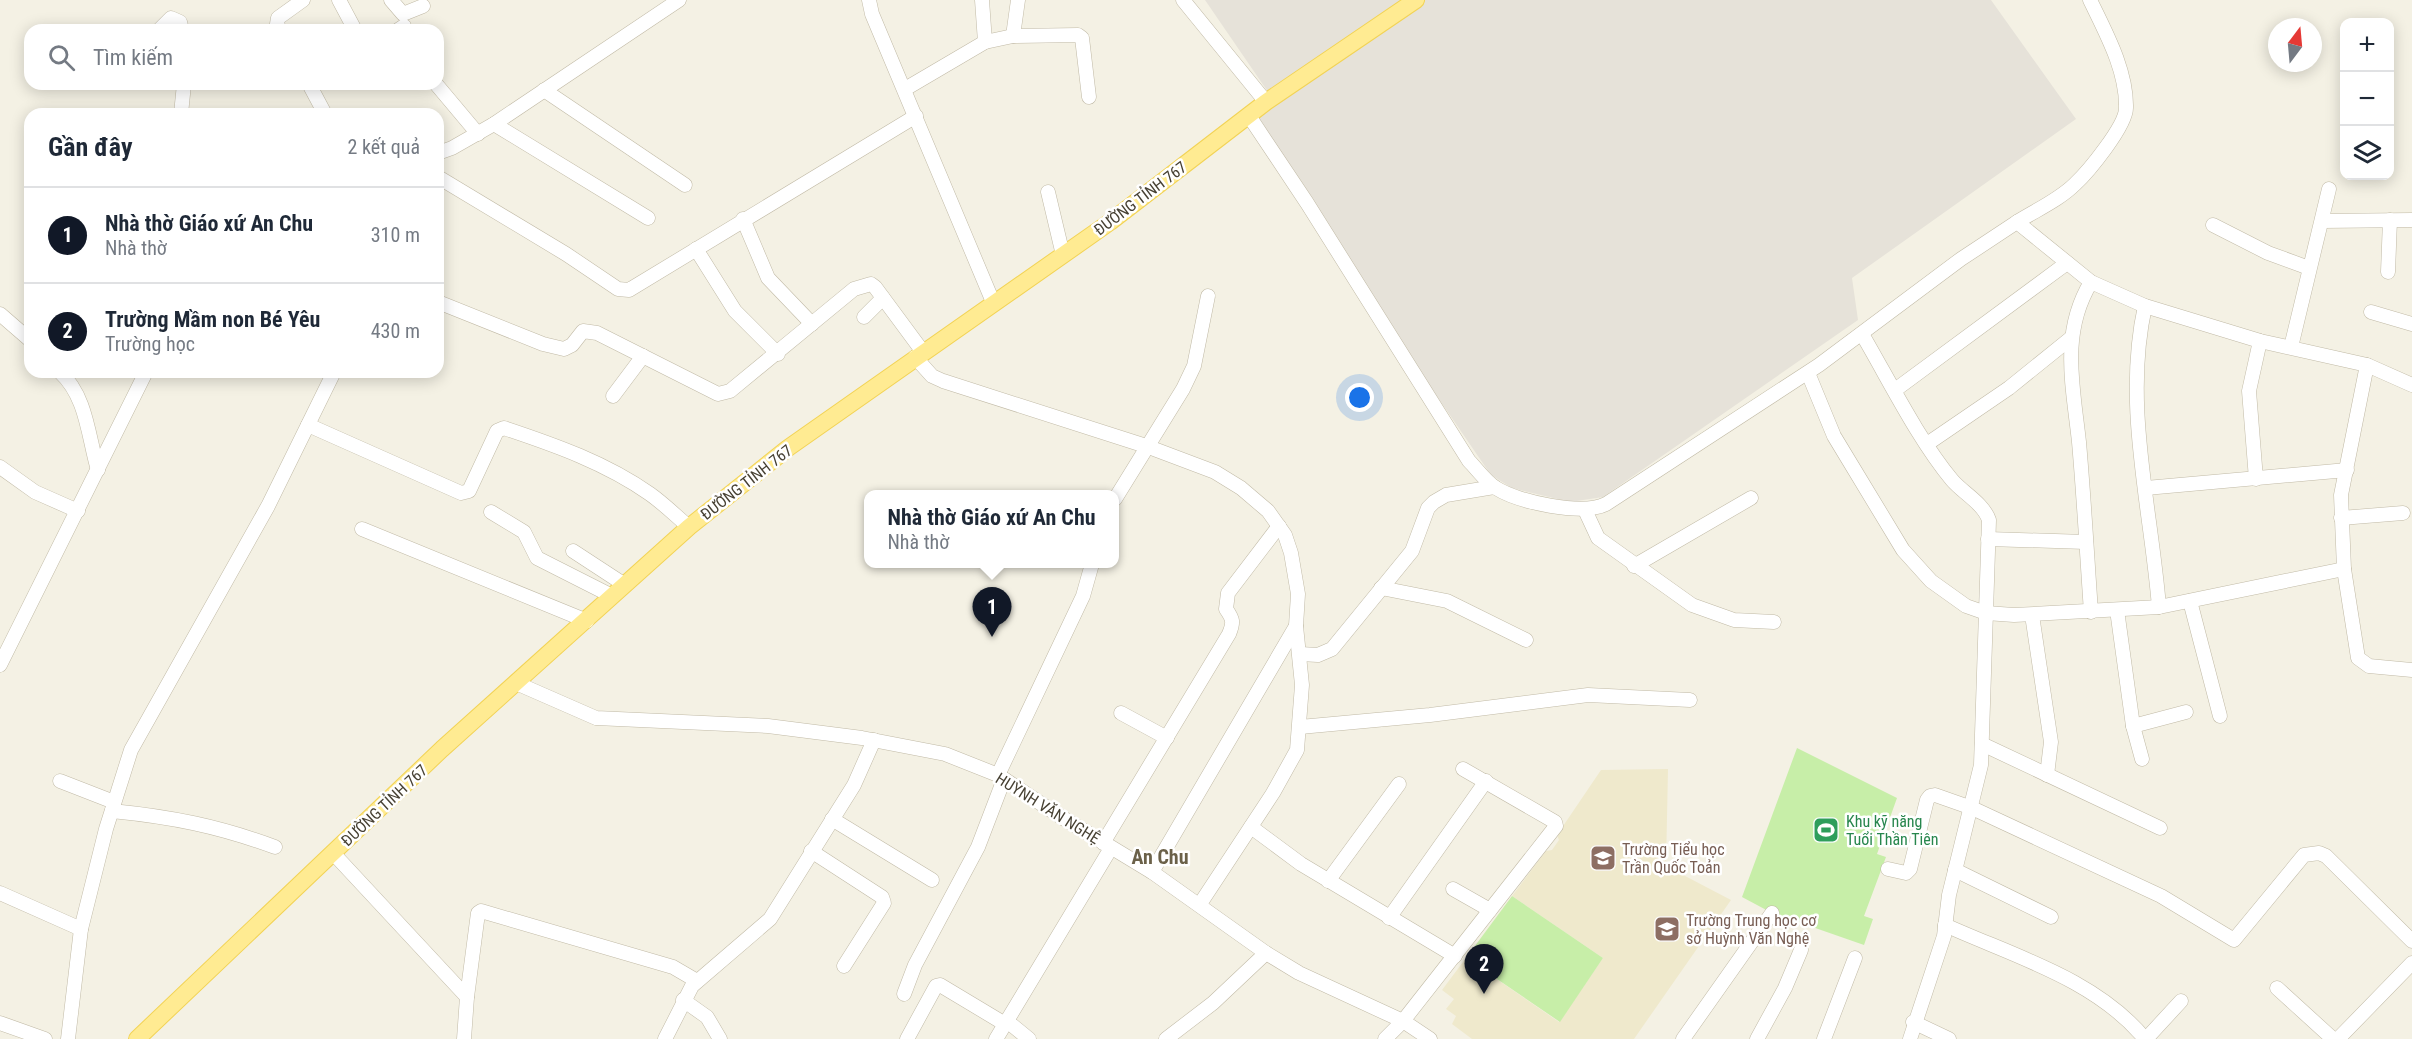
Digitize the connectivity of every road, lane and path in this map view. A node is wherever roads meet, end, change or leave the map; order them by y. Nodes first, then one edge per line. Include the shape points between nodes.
1 (303, 0) edge
2 (339, 0) edge
3 (391, 0) edge
4 (868, 0) edge
5 (982, 0) edge
6 (1018, 0) edge
7 (1183, 0) edge
8 (1416, 0) edge
9 (2090, 0) edge
10 (670, 2) edge
11 (423, 6) dead end
12 (165, 24) edge
13 (180, 24) edge
14 (277, 24) edge
15 (352, 24) edge
16 (1012, 36) junction
17 (985, 42) junction
18 (905, 89) junction
19 (183, 90) edge
20 (312, 90) edge
21 (441, 90) edge
22 (544, 90) junction
23 (1089, 97) dead end
24 (1266, 102) junction
25 (182, 108) edge
26 (322, 108) edge
27 (916, 116) junction
28 (1249, 116) junction
29 (494, 124) junction
30 (478, 134) junction
31 (444, 151) edge
32 (444, 181) edge
33 (685, 185) dead end
34 (2329, 189) dead end
35 (1048, 192) dead end
36 (648, 218) dead end
37 (743, 219) junction
38 (2390, 220) junction
39 (2412, 220) edge
40 (2322, 221) junction
41 (2017, 222) junction
42 (2213, 225) dead end
43 (696, 249) junction
44 (1063, 255) junction
45 (2067, 264) junction
46 (2309, 268) junction
47 (2388, 272) dead end
48 (2091, 282) junction
49 (1208, 296) dead end
50 (883, 298) junction
51 (993, 302) junction
52 (444, 304) edge
53 (2145, 306) junction
54 (2371, 312) dead end
55 (0, 314) edge
56 (864, 317) dead end
57 (812, 324) junction
58 (2412, 324) edge
59 (1862, 334) junction
60 (24, 335) edge
61 (2071, 338) junction
62 (2260, 341) junction
63 (2291, 347) junction
64 (778, 354) junction
65 (919, 355) junction
66 (643, 356) junction
67 (2367, 365) junction
68 (1808, 373) junction
69 (67, 378) edge
70 (143, 378) edge
71 (331, 378) edge
72 (2412, 385) edge
73 (1895, 390) junction
74 (614, 396) dead end
75 (308, 425) junction
76 (1928, 444) junction
77 (1146, 446) junction
78 (0, 467) edge
79 (98, 470) junction
80 (2347, 470) junction
81 (2256, 479) junction
82 (1494, 487) junction
83 (2146, 488) junction
84 (1119, 492) edge
85 (1751, 498) dead end
86 (1585, 510) junction
87 (78, 512) junction
88 (491, 512) dead end
89 (2403, 513) dead end
90 (2341, 518) junction
91 (1280, 526) junction
92 (688, 527) junction
93 (362, 529) dead end
94 (1988, 539) junction
95 (2086, 542) junction
96 (573, 551) dead end
97 (1634, 566) junction
98 (1091, 568) edge
99 (2344, 569) junction
100 (625, 585) junction
101 (1381, 588) junction
102 (612, 596) junction
103 (2190, 601) junction
104 (2159, 607) junction
105 (2116, 610) junction
106 (2091, 612) junction
107 (1986, 613) junction
108 (2032, 615) junction
109 (587, 621) junction
110 (1774, 622) dead end
111 (1296, 626) junction
112 (1526, 640) dead end
113 (1300, 654) junction
114 (0, 665) edge
115 (2412, 670) edge
116 (516, 683) junction
117 (1690, 700) dead end
118 (2186, 712) dead end
119 (1122, 713) dead end
120 (2220, 716) dead end
121 (2133, 726) junction
122 (1300, 727) junction
123 (1167, 738) junction
124 (874, 740) junction
125 (1982, 744) junction
126 (2142, 759) dead end
127 (1463, 769) dead end
128 (2047, 774) junction
129 (1001, 777) junction
130 (60, 781) dead end
131 (1486, 781) junction
132 (1399, 784) dead end
133 (113, 806) junction
134 (1972, 808) junction
135 (832, 819) junction
136 (1251, 827) junction
137 (2160, 828) dead end
138 (1107, 845) junction
139 (275, 847) dead end
140 (812, 851) junction
141 (333, 853) junction
142 (1888, 869) dead end
143 (1955, 870) junction
144 (1152, 872) junction
145 (932, 880) dead end
146 (1328, 881) junction
147 (1453, 889) dead end
148 (0, 893) edge
149 (1200, 904) junction
150 (1490, 910) junction
151 (1772, 913) dead end
152 (2051, 917) dead end
153 (1389, 918) junction
154 (1945, 925) junction
155 (81, 929) junction
156 (2412, 940) edge
157 (1802, 950) dead end
158 (1266, 954) junction
159 (1455, 956) junction
160 (1855, 958) dead end
161 (2412, 963) edge
162 (844, 966) dead end
163 (697, 981) junction
164 (2277, 988) dead end
165 (904, 994) dead end
166 (467, 997) junction
167 (683, 999) junction
168 (2181, 1001) dead end
169 (1403, 1021) junction
170 (1006, 1022) junction
171 (1913, 1022) junction
172 (0, 1023) edge
173 (45, 1039) edge
174 (68, 1039) edge
175 (137, 1039) edge
176 (464, 1039) edge
177 (665, 1039) edge
178 (720, 1039) edge
179 (907, 1039) edge
180 (996, 1039) edge
181 (1029, 1039) edge
182 (1166, 1039) edge
183 (1385, 1039) edge
184 (1430, 1039) edge
185 (1683, 1039) edge
186 (1757, 1039) edge
187 (1824, 1039) edge
188 (1910, 1039) edge
189 (1948, 1039) edge
190 (2146, 1039) edge
191 (2333, 1039) edge
192 (2338, 1039) edge

1 - 14 street via 278,18
2 - 15 street
3 - 11 street via 403,14
4 - 18 street
5 - 17 street
6 - 16 street
7 - 24 street
8 - 24 main road, ĐƯỜNG TỈNH 767
9 - 41 street via 2124,84 2125,113 2114,136 2076,184
10 - 22 street
12 - 13 street via 171,18
16 - 17 street
16 - 23 street via 1081,36
17 - 18 street
18 - 27 street
19 - 25 street
20 - 26 street
21 - 30 street
22 - 29 street
22 - 33 street
24 - 28 main road, ĐƯỜNG TỈNH 767
27 - 37 street
27 - 51 street
28 - 44 main road, ĐƯỜNG TỈNH 767
28 - 82 street via 1456,441
29 - 30 street
29 - 36 street
30 - 31 street
32 - 43 street via 618,289 640,285
34 - 40 street
35 - 44 street
37 - 43 street
37 - 57 street via 768,278
38 - 39 street
38 - 40 street
38 - 47 street
40 - 46 street
41 - 45 street
41 - 59 street
42 - 46 street via 2268,253
43 - 64 street via 735,311
44 - 51 main road, ĐƯỜNG TỈNH 767
45 - 48 street
45 - 73 street
46 - 63 street
48 - 53 street
48 - 61 street via 2080,301
49 - 77 street via 1194,366 1184,389
50 - 56 street
50 - 57 street via 871,284 864,285
50 - 65 street
51 - 65 main road, ĐƯỜNG TỈNH 767
52 - 66 street via 553,347 568,348 583,331 590,331
53 - 62 street
53 - 83 street via 2137,350 2136,386
54 - 58 street
55 - 60 street
57 - 64 street
59 - 68 street
59 - 73 street
61 - 76 street via 2009,388
61 - 95 street
62 - 63 street
62 - 81 street via 2249,391
63 - 67 street
64 - 66 street via 723,394
65 - 77 street via 932,376 943,381
65 - 92 main road, ĐƯỜNG TỈNH 767 via 788,448
66 - 74 street
67 - 72 street
67 - 80 street
68 - 86 street via 1605,504
68 - 107 street via 1834,436 1903,550 1946,594
69 - 79 street via 85,415
70 - 79 street
71 - 75 street
73 - 76 street
75 - 92 street via 461,493 469,491 497,431 504,428 584,456 617,473 651,495
75 - 133 street via 268,506 131,750
76 - 94 street via 1962,492 1987,513
77 - 84 street
77 - 91 street via 1215,472 1241,488
78 - 87 street via 35,492
79 - 87 street
80 - 81 street
80 - 90 street
81 - 83 street
82 - 86 street via 1518,498
82 - 101 street via 1446,495 1434,502 1428,508 1412,551
83 - 104 street
85 - 97 street
86 - 97 street via 1598,538
87 - 114 street
88 - 102 street via 524,532 537,558
89 - 90 street
90 - 99 street
91 - 111 street via 1296,578
91 - 123 street via 1228,593 1226,609 1233,624
92 - 100 main road, ĐƯỜNG TỈNH 767
93 - 109 street
94 - 95 street
94 - 107 street
95 - 106 street
96 - 100 street
97 - 110 street via 1696,607 1734,620
98 - 129 street via 1083,596
99 - 103 street
99 - 115 street via 2358,658 2369,666
100 - 102 main road, ĐƯỜNG TỈNH 767
101 - 112 street via 1447,601
101 - 113 street via 1332,649 1318,655
102 - 109 main road, ĐƯỜNG TỈNH 767
103 - 104 street
103 - 120 street
104 - 105 street
105 - 106 street
105 - 121 street
106 - 108 street
107 - 108 street
107 - 125 street
108 - 128 street via 2051,742
109 - 116 main road, ĐƯỜNG TỈNH 767
111 - 113 street
111 - 144 street
113 - 122 street
116 - 124 street, HUỲNH VĂN NGHỆ via 596,718 768,726
116 - 141 main road, ĐƯỜNG TỈNH 767
117 - 122 street via 1588,695
118 - 121 street
119 - 123 street
121 - 126 street
122 - 136 street via 1295,757
123 - 138 street
124 - 129 street, HUỲNH VĂN NGHỆ via 945,754
124 - 135 street via 854,785
125 - 128 street
125 - 134 street
127 - 131 street
128 - 137 street
129 - 138 street, HUỲNH VĂN NGHỆ
129 - 165 street via 978,847 915,965
130 - 133 street
131 - 150 street via 1556,826
131 - 153 street
132 - 146 street
133 - 139 street via 224,828
133 - 155 street
134 - 142 street via 1930,796 1910,869 1906,873
134 - 143 street
134 - 156 street via 2161,896 2234,940 2304,855 2319,853
135 - 140 street
135 - 145 street
136 - 146 street
136 - 149 street
138 - 144 street, HUỲNH VĂN NGHỆ
138 - 170 street
140 - 162 street via 882,897 884,903
140 - 163 street via 770,919
141 - 166 street
141 - 175 main road, ĐƯỜNG TỈNH 767
143 - 152 street
143 - 154 street
144 - 149 street, HUỲNH VĂN NGHỆ
146 - 153 street
147 - 150 street
148 - 155 street
149 - 158 street, HUỲNH VĂN NGHỆ
150 - 159 street
151 - 185 street
153 - 159 street
154 - 171 street
154 - 190 street via 2085,989 2124,1016
155 - 174 street
157 - 186 street
158 - 169 street, HUỲNH VĂN NGHỆ
158 - 182 street via 1213,1003
159 - 169 street
160 - 187 street
161 - 192 street
163 - 166 street via 673,967 483,911 478,913
163 - 167 street
164 - 191 street
166 - 176 street
167 - 177 street
167 - 178 street via 707,1017
168 - 190 street
169 - 183 street
169 - 184 street, HUỲNH VĂN NGHỆ
170 - 179 street via 940,985
170 - 180 street
170 - 181 street
171 - 188 street
171 - 189 street
172 - 173 street

